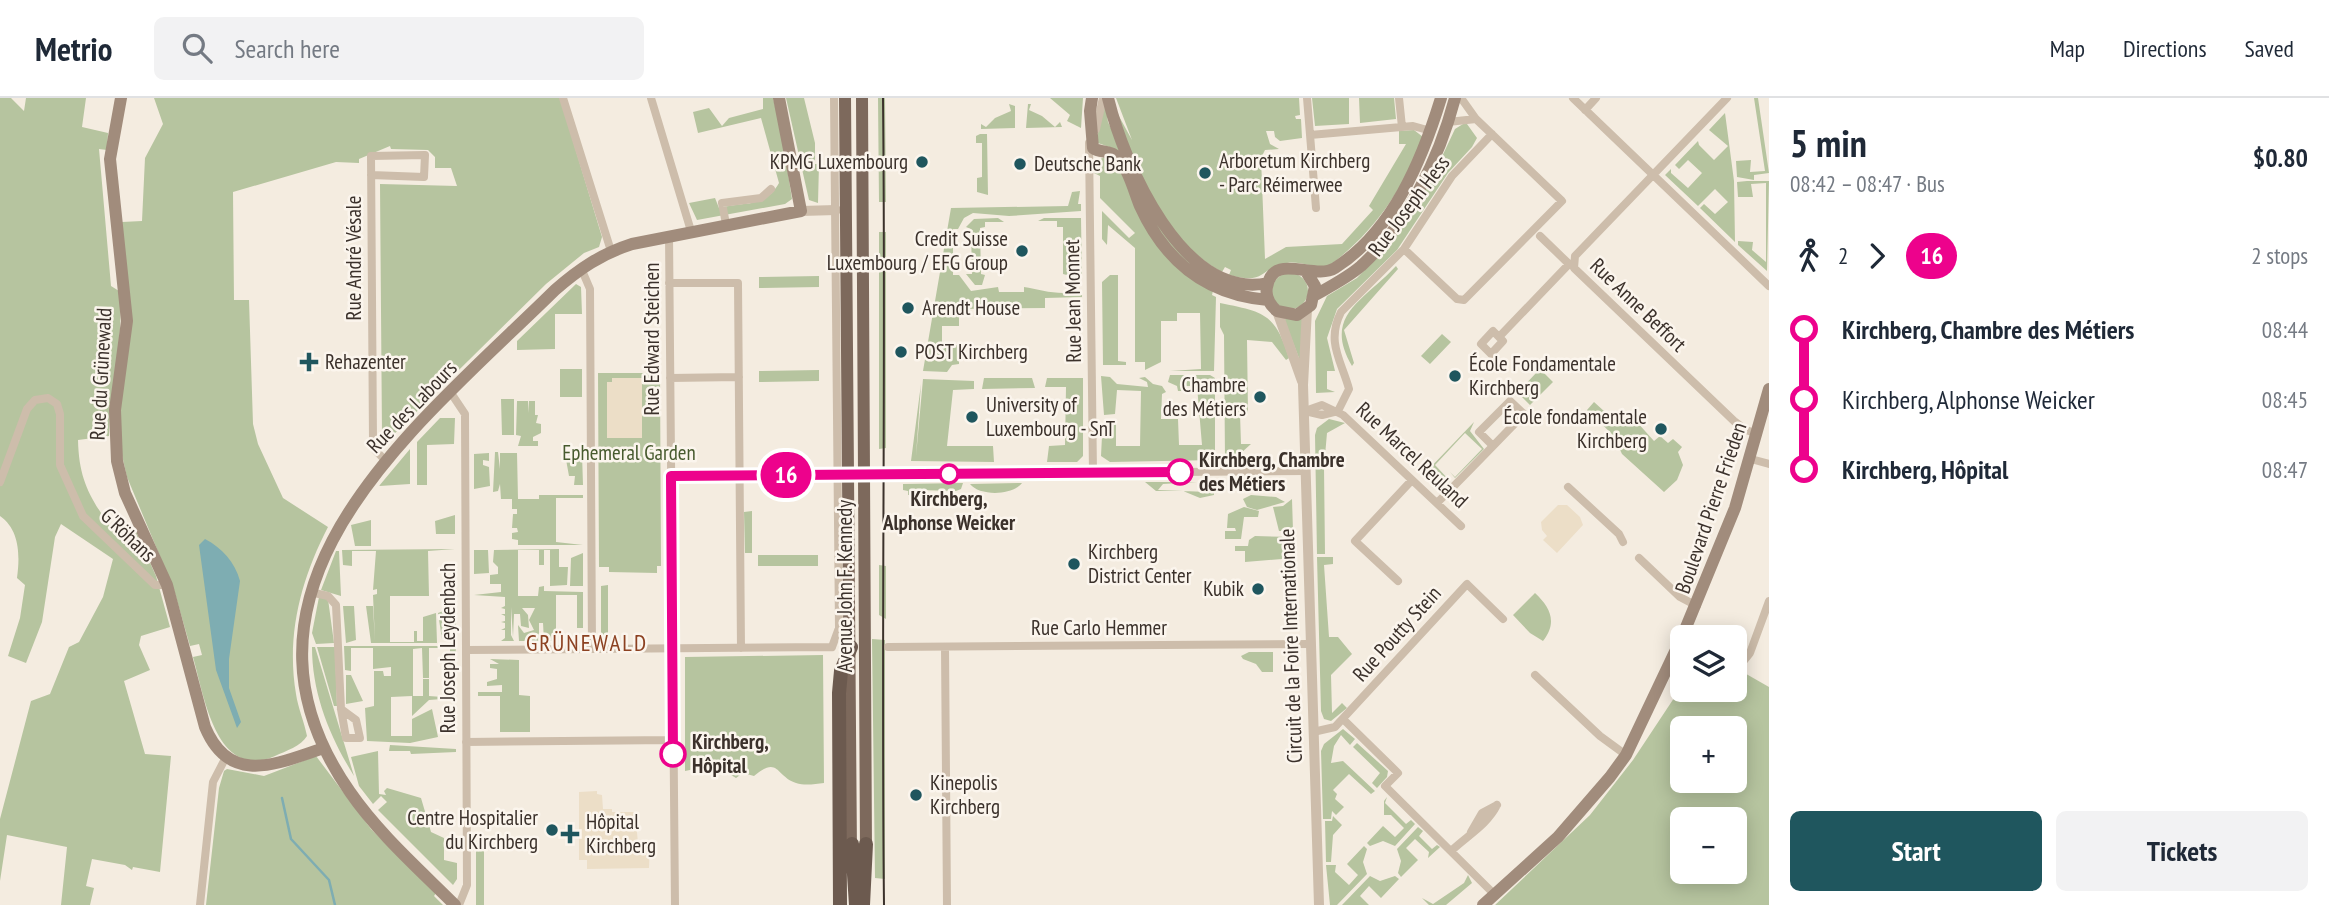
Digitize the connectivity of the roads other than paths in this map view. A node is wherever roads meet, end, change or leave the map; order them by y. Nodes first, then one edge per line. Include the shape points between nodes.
1 (121, 98) edge
2 (563, 98) edge
3 (651, 98) edge
4 (779, 98) edge
5 (835, 98) edge
6 (845, 98) edge
7 (862, 98) edge
8 (1105, 98) edge
9 (1307, 98) edge
10 (1399, 98) edge
11 (1441, 98) edge
12 (1455, 98) edge
13 (1461, 98) edge
14 (1573, 98) edge
15 (1596, 98) edge
16 (1727, 98) edge
17 (1091, 105) edge
18 (1585, 110) junction
19 (1476, 120) junction
20 (1448, 122) junction
21 (1402, 127) junction
22 (1431, 131) junction
23 (1492, 134) junction
24 (1310, 135) junction
25 (1095, 151) junction
26 (1091, 172) junction
27 (371, 175) junction
28 (1653, 176) junction
29 (771, 189) dead end
30 (1316, 208) dead end
31 (836, 210) junction
32 (801, 211) junction
33 (726, 224) junction
34 (691, 231) junction
35 (669, 235) junction
36 (1540, 236) dead end
37 (1404, 248) junction
38 (611, 251) junction
39 (1571, 264) junction
40 (581, 268) junction
41 (1307, 273) junction
42 (669, 283) junction
43 (1268, 283) junction
44 (1769, 286) edge
45 (1315, 295) junction
46 (1268, 300) junction
47 (1307, 309) junction
48 (1276, 311) junction
49 (1499, 337) dead end
50 (739, 377) junction
51 (670, 378) junction
52 (1303, 385) junction
53 (1769, 389) edge
54 (451, 393) junction
55 (1304, 411) junction
56 (1338, 411) junction
57 (843, 416) junction
58 (1758, 434) junction
59 (1493, 446) junction
60 (1751, 459) junction
61 (386, 461) junction
62 (1769, 464) edge
63 (1306, 471) junction
64 (1093, 473) junction
65 (869, 474) junction
66 (740, 475) junction
67 (844, 475) junction
68 (671, 476) junction
69 (1412, 480) junction
70 (0, 482) edge
71 (1568, 487) dead end
72 (1437, 503) junction
73 (1461, 526) dead end
74 (1623, 542) dead end
75 (1639, 558) dead end
76 (1398, 581) dead end
77 (167, 585) junction
78 (310, 592) junction
79 (1769, 601) edge
80 (1697, 606) junction
81 (1503, 619) dead end
82 (1688, 625) edge
83 (1310, 644) junction
84 (945, 646) junction
85 (832, 647) junction
86 (851, 647) junction
87 (888, 647) dead end
88 (672, 648) junction
89 (741, 648) junction
90 (592, 649) junction
91 (466, 650) junction
92 (1747, 657) edge
93 (1670, 664) edge
94 (841, 671) junction
95 (1535, 675) dead end
96 (341, 709) dead end
97 (1343, 719) junction
98 (1312, 732) junction
99 (673, 740) junction
100 (322, 742) junction
101 (466, 742) junction
102 (1626, 755) junction
103 (226, 757) junction
104 (1471, 832) dead end
105 (859, 844) junction
106 (1451, 851) junction
107 (1491, 890) junction
108 (200, 905) edge
109 (457, 905) edge
110 (675, 905) edge
111 (840, 905) edge
112 (849, 905) edge
113 (856, 905) edge
114 (863, 905) edge
115 (870, 905) edge
116 (947, 905) edge
117 (1319, 905) edge
118 (1483, 905) edge

1 - 77 main road, Rue du Grünewald via 110,173 127,321 114,437 125,493
2 - 38 street
3 - 34 street
4 - 32 main road
5 - 31 street, Avenue John F. Kennedy
6 - 57 main road, Avenue John F. Kennedy
7 - 65 main road, Avenue John F. Kennedy
8 - 25 street, Rue Jean Monnet via 1096,120
8 - 43 main road via 1151,203 1176,241 1224,280 1247,286
9 - 24 street
10 - 21 street
11 - 22 main road
12 - 20 main road
13 - 19 street
14 - 18 street
15 - 18 street
16 - 28 street, Rue Anne Beffort
17 - 25 main road, Rue Jean Monnet
17 - 26 street, Rue Jean Monnet
18 - 28 street
19 - 20 street
19 - 23 street
20 - 45 main road via 1426,176 1393,229 1360,267
21 - 22 street
21 - 24 street
22 - 41 main road via 1405,187 1368,240 1333,270
23 - 37 street, Rue Joseph Hess via 1452,176
23 - 37 street via 1562,201 1464,300 1457,299
24 - 30 street
25 - 26 street, Rue Jean Monnet
25 - 46 main road via 1112,153 1120,160 1142,210 1176,260 1220,291
26 - 64 street, Rue Jean Monnet
27 - 27 street, Rue André Vésale via 371,156 425,155 424,177
27 - 61 street, Rue André Vésale via 373,441
28 - 39 street, Rue Anne Beffort
28 - 44 street
29 - 33 street via 761,198 722,203
31 - 32 street, Rue des Labours
31 - 57 street, Avenue John F. Kennedy
32 - 33 main road, Rue des Labours
33 - 34 main road, Rue des Labours
34 - 35 main road, Rue des Labours
35 - 38 main road, Rue des Labours
35 - 42 street, Rue Edward Steichen
36 - 39 street, Rue Anne Beffort
37 - 56 street, Rue Joseph Hess via 1349,302 1336,322 1333,348 1349,389
38 - 40 main road, Rue des Labours
39 - 49 street
39 - 58 street, Rue Anne Beffort via 1734,421
40 - 54 main road, Rue des Labours
40 - 90 street via 590,289
41 - 43 main road via 1285,268
41 - 45 main road
42 - 50 street via 738,283
42 - 51 street, Rue Edward Steichen
43 - 46 main road
45 - 47 main road
46 - 48 main road
47 - 48 main road via 1290,316
47 - 52 street, Circuit de la Foire Internationale
48 - 52 street, Circuit de la Foire Internationale
50 - 51 street
50 - 66 street
51 - 68 street, Rue Edward Steichen
52 - 55 street, Circuit de la Foire Internationale
53 - 58 main road, Boulevard Pierre Frieden
54 - 61 main road, Rue des Labours
54 - 91 street, Rue Joseph Leydenbach via 465,414
55 - 56 street via 1322,405
55 - 63 street, Circuit de la Foire Internationale
56 - 69 street, Rue Marcel Reuland
57 - 67 main road, Avenue John F. Kennedy
58 - 60 main road, Boulevard Pierre Frieden
59 - 59 street via 1524,414 1510,401 1479,432
59 - 72 street
60 - 62 street
60 - 80 main road, Boulevard Pierre Frieden
61 - 78 main road, Rue des Labours via 336,531
63 - 64 street
63 - 83 street, Circuit de la Foire Internationale
64 - 65 street
65 - 67 street
65 - 105 main road, Avenue John F. Kennedy
66 - 67 street
66 - 68 street
66 - 89 street
67 - 85 street, Avenue John F. Kennedy via 839,628
67 - 86 main road, Avenue John F. Kennedy
68 - 88 street, Rue Edward Steichen
69 - 72 street, Rue Marcel Reuland
69 - 76 street via 1355,541
70 - 77 street, G'Röhans via 27,409 35,400 48,398 57,404 60,414 60,465 83,516 155,586
71 - 74 street
72 - 73 street, Rue Marcel Reuland
75 - 80 street via 1680,597
77 - 103 main road, Rue du Grünewald via 205,727
78 - 96 street via 328,596 336,605
78 - 100 main road, Rue des Labours via 303,624 302,672 306,701
79 - 92 street
80 - 82 main road, Boulevard Pierre Frieden
81 - 97 street, Rue Poutty Stein via 1467,584
83 - 84 street, Rue Carlo Hemmer
83 - 98 street, Circuit de la Foire Internationale
84 - 87 street, Rue Carlo Hemmer
84 - 116 street
85 - 89 street
85 - 94 street, Avenue John F. Kennedy
86 - 94 highway
86 - 105 main road, Avenue John F. Kennedy
88 - 89 street
88 - 90 street
88 - 99 street, Rue Edward Steichen
90 - 91 street
91 - 101 street, Rue Joseph Leydenbach
93 - 102 main road, Boulevard Pierre Frieden
94 - 111 highway
95 - 102 street
97 - 98 street, Rue Poutty Stein via 1329,730
97 - 106 street via 1398,773 1385,786
98 - 117 street, Circuit de la Foire Internationale
99 - 101 street
99 - 110 street, Rue Edward Steichen
100 - 103 main road via 274,764 254,767
100 - 109 main road, Rue des Labours via 367,815
101 - 109 street, Rue Joseph Leydenbach via 467,885
102 - 107 main road, Boulevard Pierre Frieden via 1572,822
103 - 108 street via 213,782
104 - 106 street
105 - 112 main road, Avenue John F. Kennedy
105 - 113 highway
105 - 114 highway
105 - 115 main road, Avenue John F. Kennedy
106 - 107 street
107 - 118 main road, Boulevard Pierre Frieden

